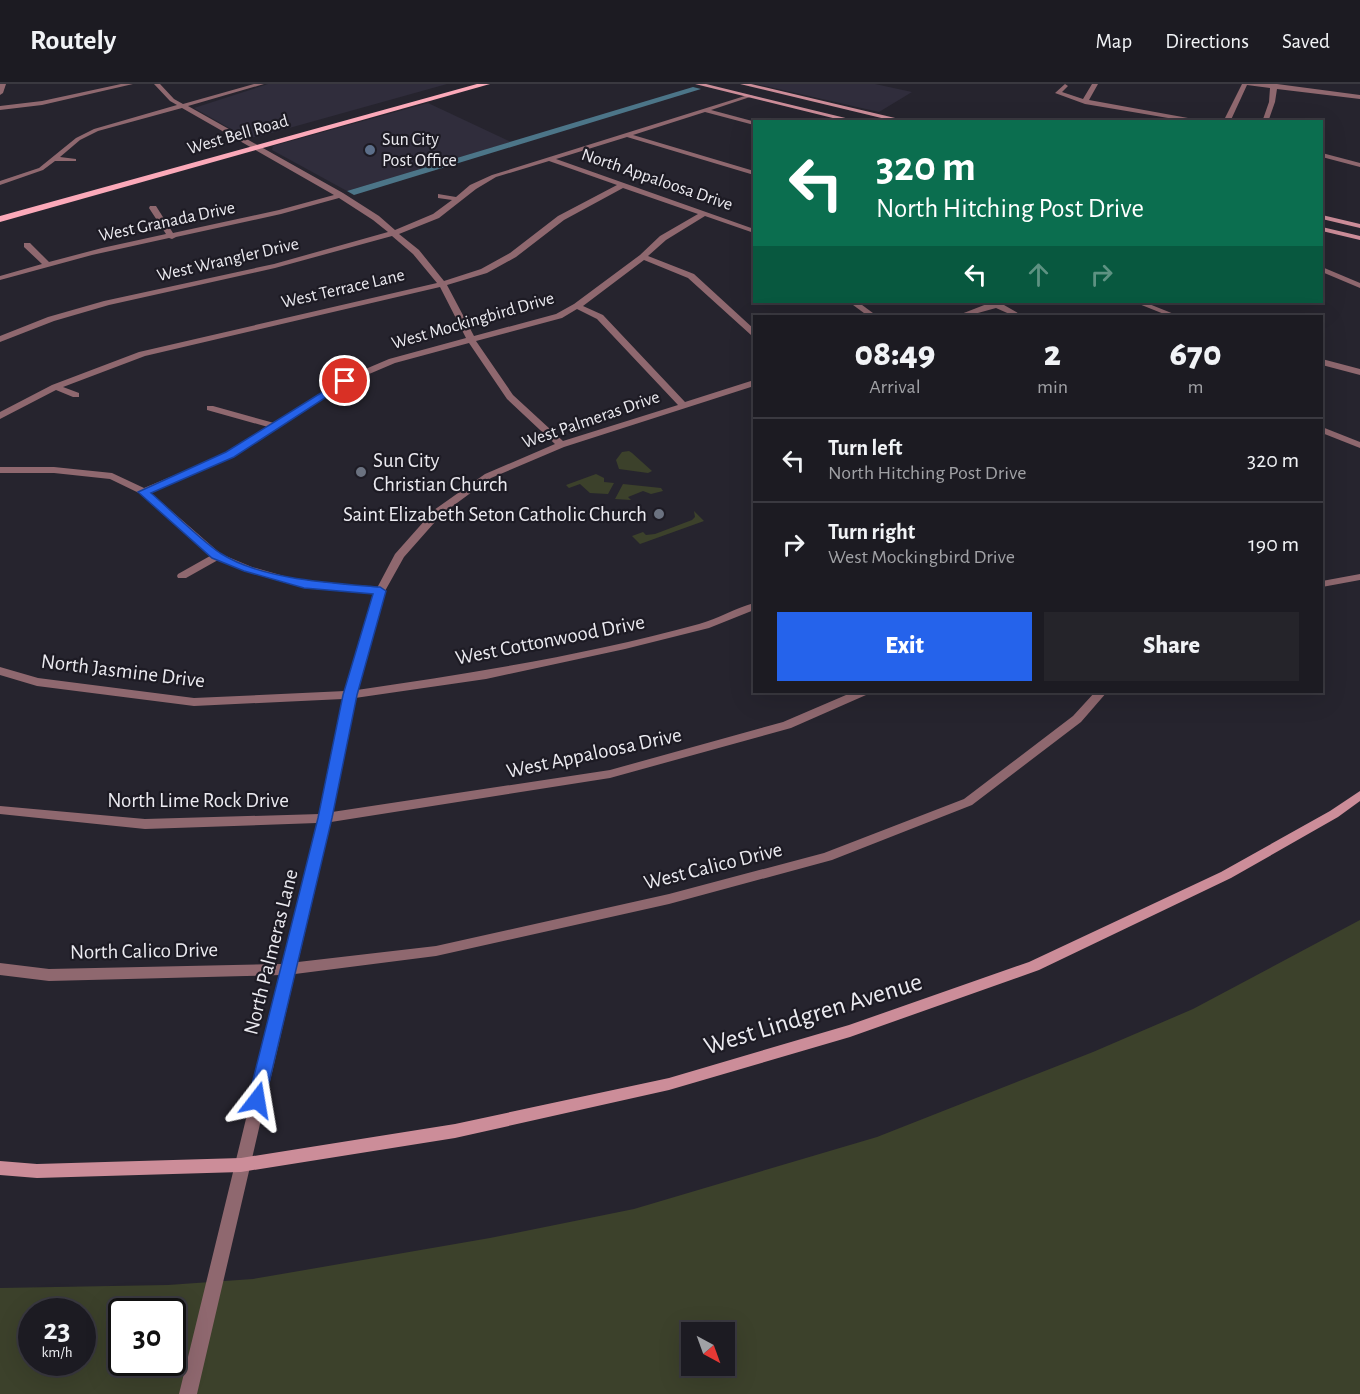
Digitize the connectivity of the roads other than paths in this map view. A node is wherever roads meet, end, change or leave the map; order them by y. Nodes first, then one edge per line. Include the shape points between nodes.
1 (3, 84) edge
2 (129, 84) edge
3 (157, 84) edge
4 (261, 84) edge
5 (457, 84) edge
6 (486, 84) edge
7 (698, 84) edge
8 (743, 84) edge
9 (1095, 84) edge
10 (1063, 85) edge
11 (1245, 86) edge
12 (1274, 88) edge
13 (0, 93) edge
14 (750, 96) junction
15 (1360, 97) edge
16 (1086, 102) junction
17 (183, 107) junction
18 (0, 108) edge
19 (707, 111) junction
20 (851, 120) edge
21 (900, 120) edge
22 (1195, 120) edge
23 (1227, 120) edge
24 (1266, 120) edge
25 (753, 123) edge
26 (628, 135) junction
27 (247, 142) junction
28 (256, 147) junction
29 (1323, 155) edge
30 (53, 159) junction
31 (549, 159) junction
32 (74, 160) dead end
33 (1360, 165) edge
34 (753, 173) edge
35 (0, 183) edge
36 (621, 186) junction
37 (340, 195) junction
38 (441, 196) dead end
39 (458, 199) junction
40 (153, 208) dead end
41 (0, 210) edge
42 (705, 213) junction
43 (1323, 218) edge
44 (0, 219) edge
45 (1360, 226) edge
46 (1323, 229) edge
47 (753, 231) edge
48 (394, 233) junction
49 (172, 237) junction
50 (1360, 238) edge
51 (27, 245) dead end
52 (643, 257) junction
53 (48, 265) junction
54 (1323, 269) edge
55 (0, 278) edge
56 (442, 284) junction
57 (1360, 286) edge
58 (854, 303) edge
59 (994, 303) edge
60 (1141, 303) edge
61 (578, 306) junction
62 (872, 315) edge
63 (963, 315) edge
64 (1017, 315) edge
65 (1172, 315) edge
66 (753, 332) edge
67 (0, 339) edge
68 (471, 339) junction
69 (1323, 362) edge
70 (1360, 372) edge
71 (753, 383) edge
72 (55, 387) junction
73 (76, 396) dead end
74 (684, 406) junction
75 (210, 408) dead end
76 (0, 416) edge
77 (275, 426) junction
78 (1323, 430) edge
79 (561, 445) junction
80 (1360, 445) edge
81 (0, 470) edge
82 (144, 492) junction
83 (217, 556) junction
84 (182, 576) dead end
85 (1360, 578) edge
86 (1323, 584) edge
87 (380, 591) junction
88 (753, 606) edge
89 (0, 671) edge
90 (860, 693) edge
91 (1100, 693) edge
92 (350, 695) junction
93 (1360, 795) edge
94 (0, 810) edge
95 (325, 818) junction
96 (0, 969) edge
97 (289, 969) junction
98 (241, 1165) junction
99 (0, 1168) edge
100 (188, 1394) edge

1 - 13 street
2 - 18 street
3 - 17 street
4 - 17 street
5 - 27 main road, West Bell Road
6 - 28 main road, West Bell Road
7 - 14 street
8 - 21 street
9 - 16 street
10 - 16 street via 1058,93
11 - 12 street
11 - 23 street
12 - 15 street
12 - 24 street
14 - 19 street, West Wrangler Drive
14 - 20 street
16 - 22 street
17 - 27 street
17 - 30 street via 89,133
19 - 25 street
19 - 26 street, West Wrangler Drive
26 - 31 street, West Wrangler Drive
26 - 34 street
27 - 28 street
27 - 41 main road, West Bell Road
28 - 37 street
28 - 44 main road, West Bell Road
29 - 33 street
30 - 32 street
30 - 35 street via 34,172
31 - 36 street, North Appaloosa Drive
31 - 39 street, West Wrangler Drive via 494,177
36 - 42 street, North Appaloosa Drive
36 - 56 street, West Terrace Lane via 561,218 513,255 484,271
37 - 48 street
37 - 49 street, West Granada Drive via 294,210
38 - 39 street
39 - 48 street, West Wrangler Drive via 436,216
40 - 49 street
42 - 47 street, North Appaloosa Drive
42 - 52 street, West Mockingbird Drive via 663,238
43 - 45 street
46 - 50 street
48 - 56 street
48 - 67 street, West Wrangler Drive via 275,266 107,303
49 - 53 street, West Granada Drive
51 - 53 street
52 - 61 street, West Mockingbird Drive
52 - 66 street via 691,276
53 - 55 street, West Granada Drive
54 - 57 street
56 - 68 street
56 - 72 street, West Terrace Lane via 142,354
58 - 62 street
59 - 63 street
59 - 64 street
60 - 65 street
61 - 68 street, West Mockingbird Drive via 559,316
61 - 74 street via 600,316
68 - 77 street, West Mockingbird Drive via 392,361 345,381
68 - 79 street via 510,397
69 - 70 street
71 - 74 street, West Palmeras Drive
72 - 73 street
72 - 76 street, West Terrace Lane
74 - 79 street, West Palmeras Drive
75 - 77 street
77 - 82 street, West Mockingbird Drive via 230,455
78 - 80 street
79 - 87 street, West Palmeras Drive via 488,476 443,508 399,556
81 - 82 street via 112,476
82 - 83 street
83 - 84 street
83 - 87 street via 304,585
85 - 86 street
87 - 92 street, North Palmeras Lane
88 - 92 street, West Cottonwood Drive via 705,626 625,646 486,675
89 - 92 street, North Jasmine Drive via 37,682 194,702
90 - 95 street, West Appaloosa Drive via 788,725 610,774
91 - 97 street, West Calico Drive via 1077,719 968,802 827,857 669,899 436,951
92 - 95 street, North Palmeras Lane
93 - 98 street, West Lindgren Avenue via 1226,875 1045,961 850,1031 669,1084 455,1131
94 - 95 street, North Lime Rock Drive via 145,824
95 - 97 street, North Palmeras Lane
96 - 97 street, North Calico Drive via 49,975
97 - 98 street, North Palmeras Lane
98 - 99 street, West Lindgren Avenue via 37,1171
98 - 100 street, North Palmeras Lane

